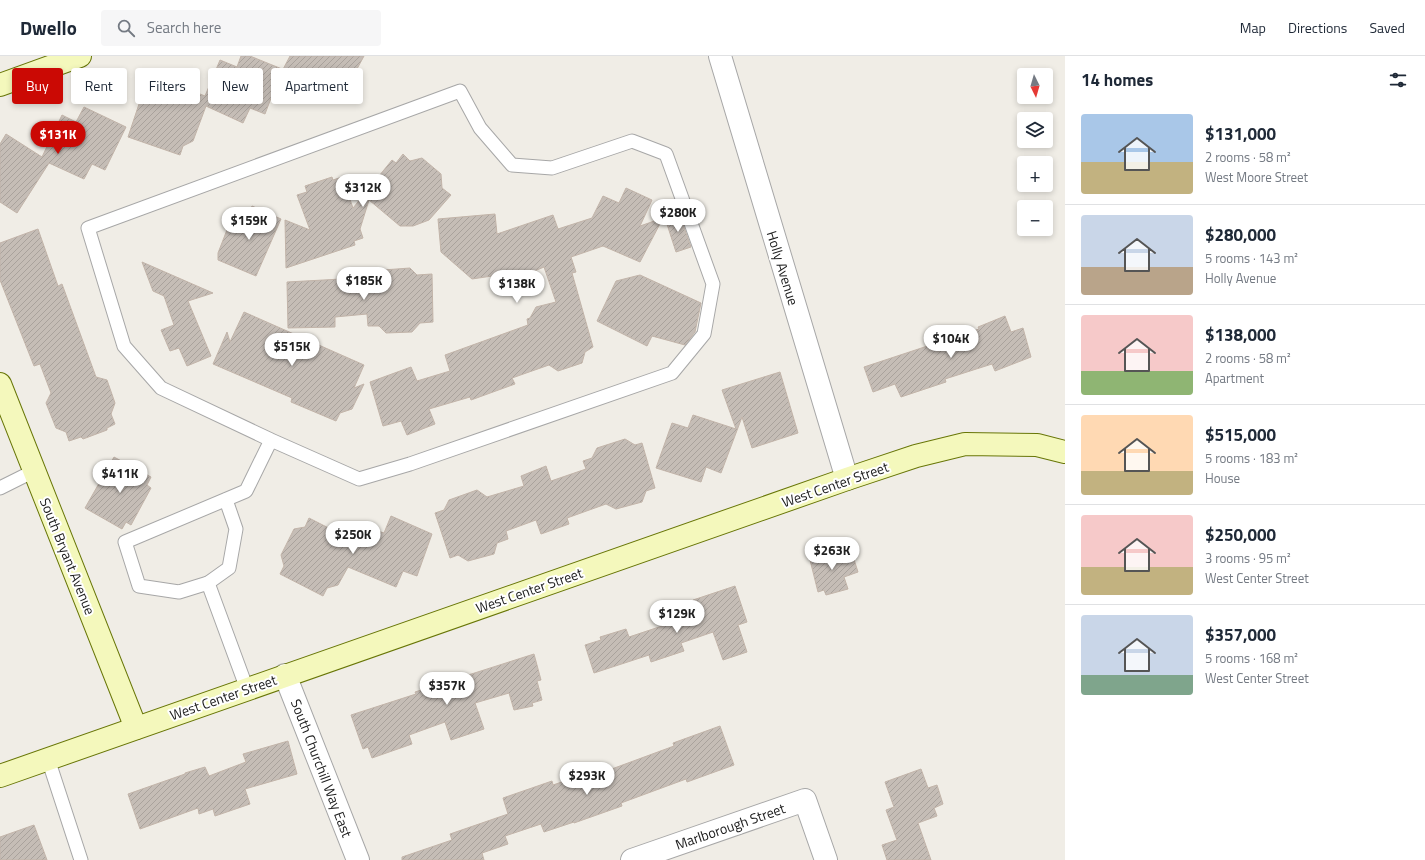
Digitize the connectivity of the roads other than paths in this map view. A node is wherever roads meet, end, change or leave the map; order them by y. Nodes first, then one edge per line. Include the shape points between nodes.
1 (80, 56) edge
2 (720, 56) edge
3 (0, 85) edge
4 (1, 389) edge
5 (271, 440) junction
6 (1065, 452) edge
7 (34, 471) junction
8 (846, 479) junction
9 (0, 488) edge
10 (226, 500) junction
11 (208, 583) junction
12 (286, 675) junction
13 (247, 689) junction
14 (136, 728) junction
15 (48, 758) junction
16 (0, 776) edge
17 (81, 860) edge
18 (358, 860) edge
19 (632, 860) edge
20 (826, 860) edge

1 - 3 street
2 - 8 street, Holly Avenue
4 - 7 street, South Bryant Avenue
5 - 5 lane via 161,388 124,346 88,228 460,91 480,128 512,165 552,168 632,141 666,154 713,284 704,334 672,373 410,464 359,479
5 - 10 lane via 246,492
6 - 8 street, West Center Street via 1037,445 965,444 916,456
7 - 9 lane
7 - 14 street, South Bryant Avenue
8 - 12 street, West Center Street
10 - 11 lane via 236,529 229,568
10 - 11 lane via 125,542 139,586 179,592
11 - 13 lane
12 - 13 street, West Center Street
12 - 18 street, South Churchill Way East
13 - 14 street, West Center Street
14 - 15 street, West Center Street
15 - 16 street, West Center Street
15 - 17 lane
19 - 20 street, Marlborough Street via 805,800

